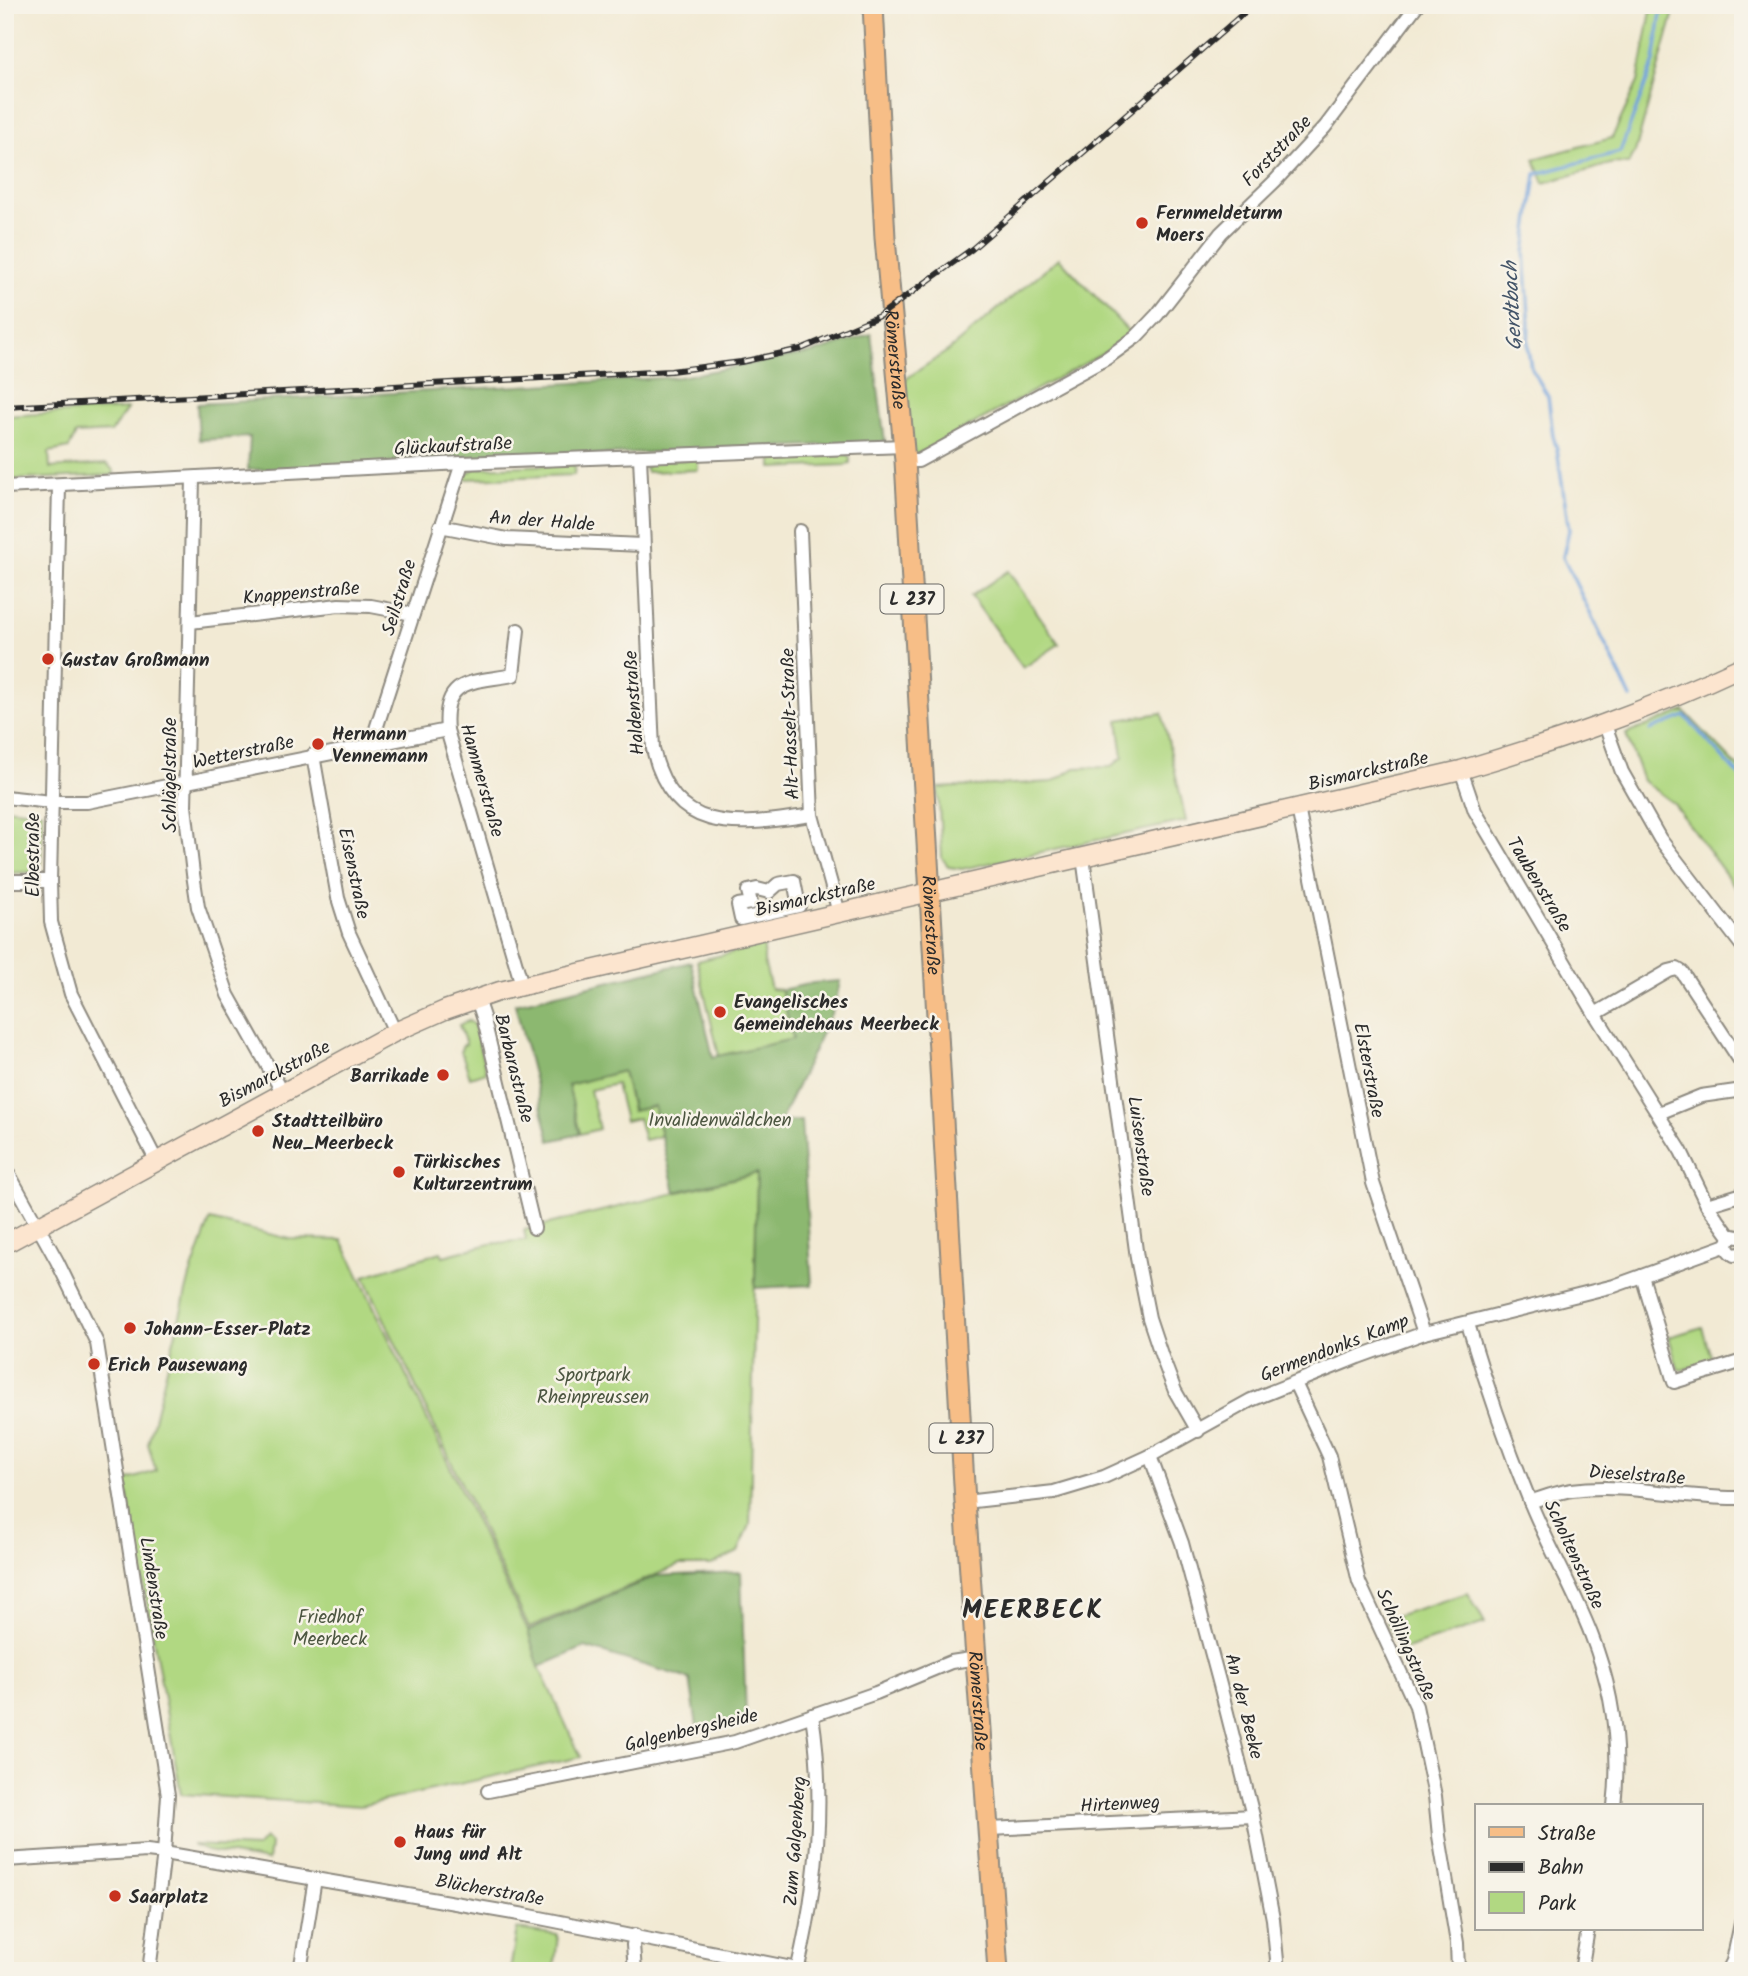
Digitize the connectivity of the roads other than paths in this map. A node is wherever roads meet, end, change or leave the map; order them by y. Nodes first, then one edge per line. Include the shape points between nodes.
1 (873, 5) edge
2 (1417, 5) edge
3 (904, 454) junction
4 (640, 457) junction
5 (462, 463) junction
6 (193, 479) junction
7 (59, 486) junction
8 (5, 487) edge
9 (440, 526) junction
10 (800, 531) dead end
11 (642, 545) junction
12 (413, 614) junction
13 (190, 622) junction
14 (518, 629) dead end
15 (1743, 666) edge
16 (1605, 725) junction
17 (447, 730) junction
18 (375, 742) junction
19 (313, 755) junction
20 (1461, 770) junction
21 (185, 783) junction
22 (5, 797) edge
23 (51, 802) junction
24 (1298, 808) junction
25 (812, 816) junction
26 (1083, 857) junction
27 (5, 881) edge
28 (50, 881) junction
29 (930, 892) junction
30 (839, 913) junction
31 (741, 919) joint
32 (1743, 947) edge
33 (522, 985) junction
34 (477, 999) junction
35 (1595, 1014) junction
36 (395, 1032) junction
37 (1743, 1065) edge
38 (1743, 1090) edge
39 (283, 1093) junction
40 (1659, 1114) junction
41 (156, 1160) junction
42 (5, 1167) edge
43 (1743, 1194) edge
44 (1707, 1205) junction
45 (38, 1224) junction
46 (534, 1228) dead end
47 (1734, 1240) edge
48 (5, 1244) edge
49 (1742, 1255) edge
50 (1642, 1276) junction
51 (1468, 1324) junction
52 (1424, 1333) junction
53 (1743, 1361) edge
54 (1295, 1383) junction
55 (1198, 1431) junction
56 (1150, 1456) junction
57 (1743, 1498) edge
58 (965, 1502) junction
59 (1530, 1502) junction
60 (977, 1658) junction
61 (812, 1716) junction
62 (488, 1791) dead end
63 (1614, 1804) edge
64 (5, 1810) edge
65 (1253, 1816) junction
66 (989, 1829) junction
67 (164, 1853) junction
68 (6, 1860) edge
69 (5, 1879) edge
70 (315, 1880) junction
71 (1743, 1914) edge
72 (1588, 1930) edge
73 (635, 1935) junction
74 (801, 1970) edge
75 (149, 1971) edge
76 (300, 1971) edge
77 (635, 1971) edge
78 (998, 1971) edge
79 (1278, 1971) edge
80 (1458, 1971) edge
81 (1581, 1971) edge
82 (1728, 1971) edge

1 - 3 main road, Römerstraße / L 237
2 - 3 street, Forststraße via 1325,127 1221,233 1136,337 1107,358 918,461
3 - 4 street, Glückaufstraße
3 - 29 main road, Römerstraße / L 237
4 - 5 street, Glückaufstraße
4 - 11 street, Haldenstraße
5 - 6 street, Glückaufstraße
5 - 9 street, Seilstraße
6 - 7 street, Glückaufstraße
6 - 13 street, Schlägelstraße
7 - 8 street, Glückaufstraße
7 - 23 street, Elbestraße
9 - 11 street, An der Halde via 508,540
9 - 12 street, Seilstraße
10 - 25 street, Alt-Hasselt-Straße
11 - 25 street, Haldenstraße via 653,749 667,785 684,805 716,822
12 - 13 street, Knappenstraße via 339,606
12 - 18 street, Seilstraße
13 - 21 street, Schlägelstraße
14 - 17 street, Hammerstraße via 513,675 471,683 453,692 446,706
15 - 16 main road, Bismarckstraße
16 - 20 main road, Bismarckstraße
16 - 32 street via 1622,772 1660,838
17 - 18 street, Wetterstraße
17 - 33 street, Hammerstraße
18 - 19 street, Wetterstraße
19 - 21 street, Wetterstraße
19 - 36 street, Eisenstraße via 338,898 349,933
20 - 24 main road, Bismarckstraße
20 - 35 street, Taubenstraße via 1475,811
21 - 23 street, Wetterstraße via 87,802
21 - 39 street, Schlägelstraße via 198,907 228,995
22 - 23 street, Wetterstraße
23 - 28 street, Elbestraße
24 - 26 main road, Bismarckstraße
24 - 52 street, Elsterstraße via 1373,1183
25 - 30 street, Alt-Hasselt-Straße
26 - 29 main road, Bismarckstraße
26 - 55 street, Luisenstraße via 1146,1306 1175,1391
27 - 28 street
28 - 41 street, Elbestraße via 51,922 71,994
29 - 30 main road, Bismarckstraße
29 - 58 main road, Römerstraße / L 237
30 - 33 main road, Bismarckstraße
31 - 31 street via 738,905 751,903 748,891 769,891 794,881 799,906
33 - 34 main road, Bismarckstraße
34 - 36 main road, Bismarckstraße
34 - 46 street, Barbarastraße
35 - 37 street via 1677,970
35 - 40 street, Taubenstraße
36 - 39 main road, Bismarckstraße
38 - 40 street via 1702,1096
39 - 41 main road, Bismarckstraße
40 - 44 street, Taubenstraße
41 - 45 main road, Bismarckstraße
42 - 45 street, Lindenstraße
43 - 44 street
44 - 47 street, Taubenstraße
45 - 48 main road, Bismarckstraße
45 - 67 street, Lindenstraße via 97,1343 168,1795
47 - 49 street via 1731,1253
47 - 50 street, Germendonks Kamp
50 - 51 street, Germendonks Kamp
50 - 53 street via 1674,1382
51 - 52 street, Germendonks Kamp
51 - 59 street, Scholtenstraße
52 - 54 street, Germendonks Kamp
54 - 55 street, Germendonks Kamp via 1251,1400
54 - 80 street, Schöllingstraße via 1329,1456 1359,1582 1416,1706 1435,1796
55 - 56 street, Germendonks Kamp
56 - 58 street, Germendonks Kamp via 1104,1478 1054,1493
56 - 65 street, An der Beeke via 1182,1543
57 - 59 street, Dieselstraße via 1593,1488
58 - 60 main road, Römerstraße / L 237
59 - 63 street, Scholtenstraße via 1591,1633 1606,1678 1617,1749
60 - 61 street, Galgenbergsheide via 951,1662
60 - 66 main road, Römerstraße / L 237
61 - 62 street, Galgenbergsheide via 735,1742
61 - 74 street, Zum Galgenberg via 819,1778 817,1836
64 - 68 street
65 - 66 street, Hirtenweg
65 - 79 street, An der Beeke
66 - 78 main road, Römerstraße / L 237
67 - 68 street, Blücherstraße
67 - 70 street, Blücherstraße
67 - 75 street, Lindenstraße
68 - 69 street
70 - 73 street, Blücherstraße
70 - 76 street
71 - 82 street
72 - 81 street
73 - 74 street, Blücherstraße
73 - 77 street

